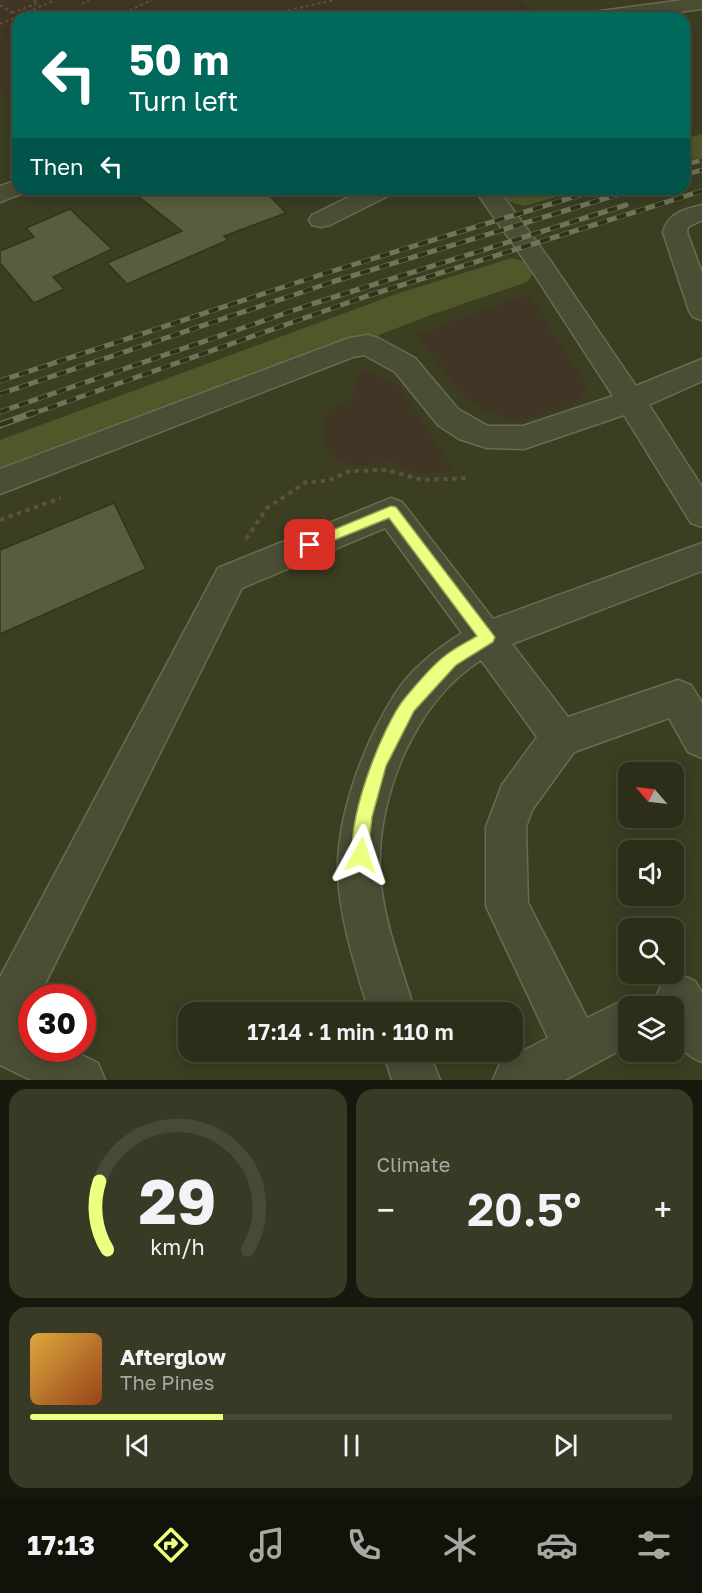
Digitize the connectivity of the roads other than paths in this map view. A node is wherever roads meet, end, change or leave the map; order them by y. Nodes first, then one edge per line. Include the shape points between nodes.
1 (702, 3) edge
2 (637, 12) edge
3 (372, 195) edge
4 (490, 195) edge
5 (702, 212) edge
6 (321, 220) dead end
7 (702, 311) edge
8 (702, 369) edge
9 (631, 401) junction
10 (0, 482) edge
11 (702, 514) edge
12 (702, 557) edge
13 (487, 637) junction
14 (561, 738) junction
15 (702, 739) edge
16 (389, 1002) edge
17 (684, 1004) edge
18 (0, 1024) edge
19 (618, 1027) edge
20 (702, 1039) edge
21 (0, 1040) edge
22 (577, 1047) junction
23 (410, 1062) edge
24 (81, 1080) edge
25 (416, 1080) edge
26 (517, 1080) edge

1 - 2 street
3 - 6 street
4 - 9 street
5 - 7 street via 685,218 677,224 675,232
8 - 9 street
9 - 10 street via 524,438 487,437 448,417 405,365 368,345 338,352
9 - 11 street
12 - 13 street
13 - 14 street
13 - 16 street via 450,660 409,705 379,764 364,817 359,874 367,925
13 - 18 street via 391,511 230,578
14 - 15 street via 678,697
14 - 22 street via 516,799 506,827 507,906
17 - 20 street
19 - 22 street
21 - 24 street
22 - 26 street
23 - 25 street

